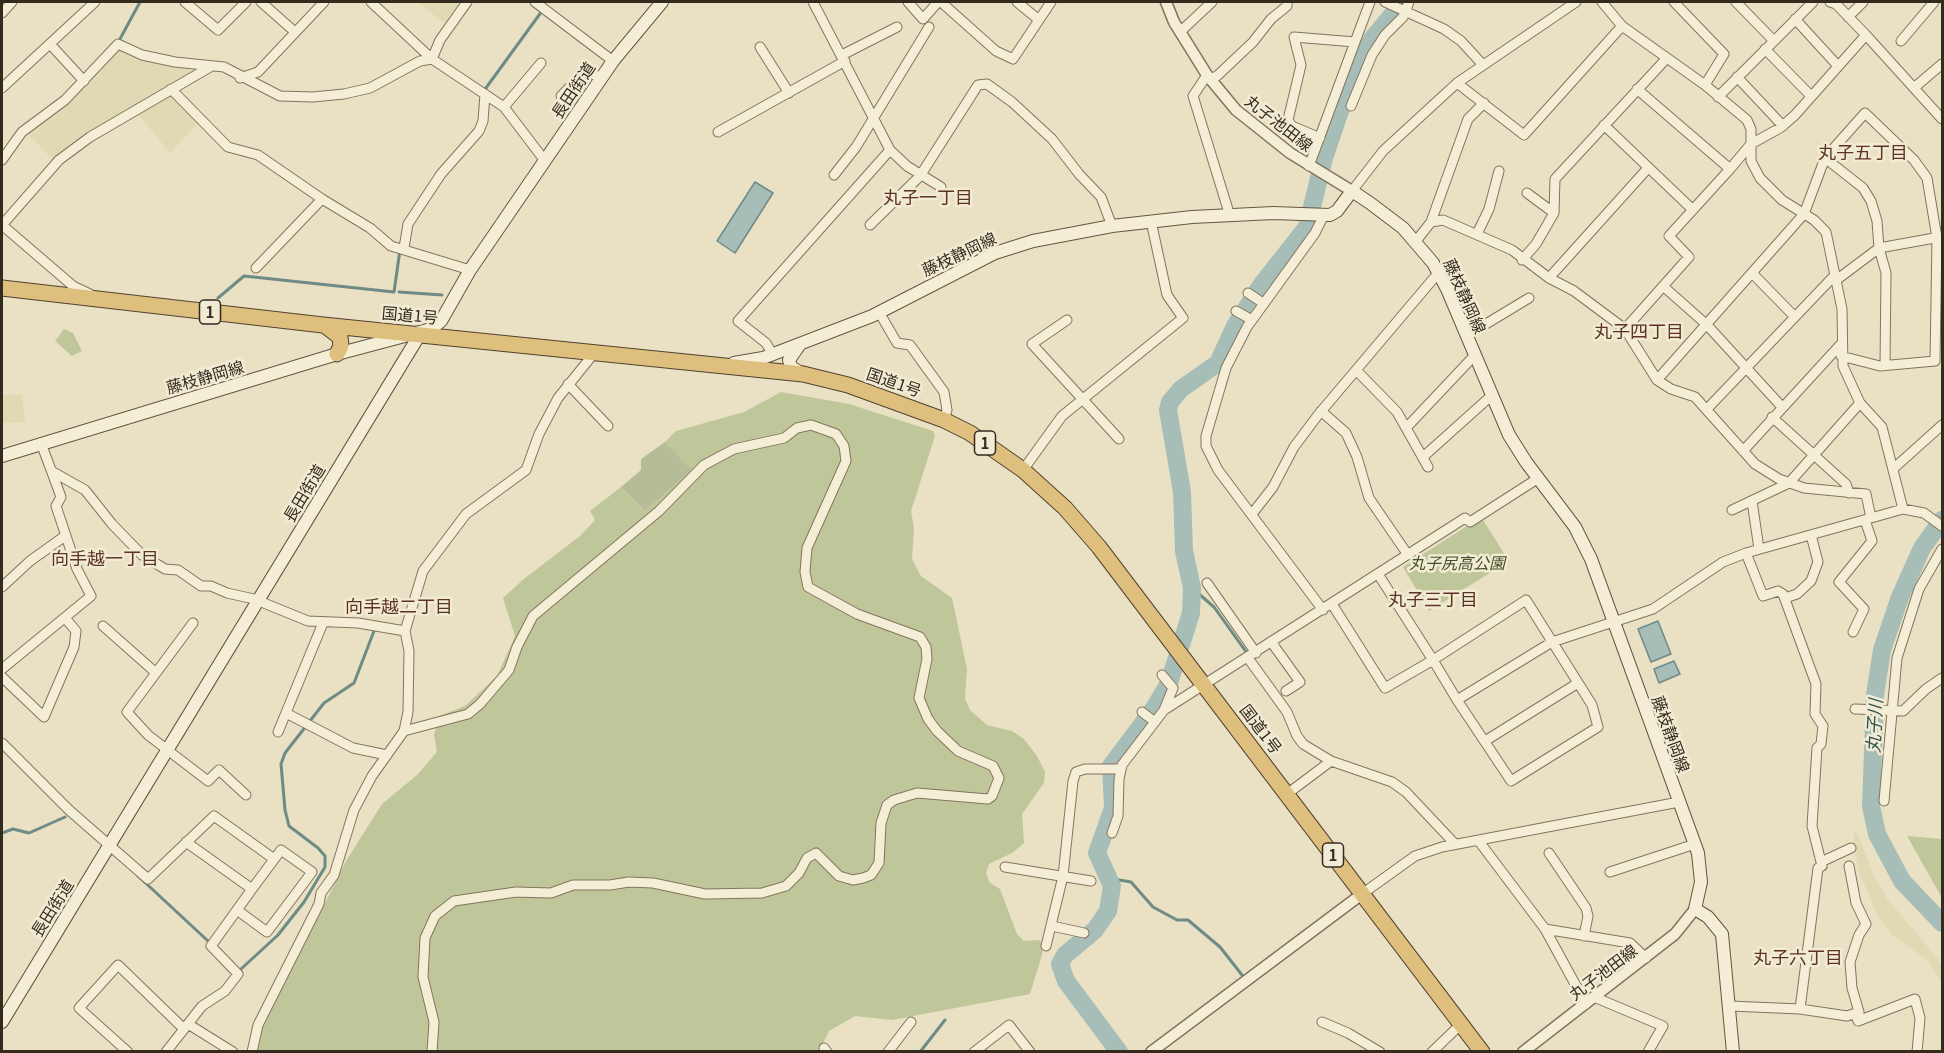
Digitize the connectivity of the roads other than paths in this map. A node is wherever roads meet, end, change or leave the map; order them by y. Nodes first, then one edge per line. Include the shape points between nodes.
1 (12, 2) edge
2 (95, 2) edge
3 (185, 2) edge
4 (246, 2) edge
5 (261, 2) edge
6 (324, 2) edge
7 (372, 2) edge
8 (467, 2) edge
9 (535, 2) edge
10 (662, 2) edge
11 (813, 2) edge
12 (908, 2) edge
13 (940, 2) edge
14 (1017, 2) edge
15 (1051, 2) edge
16 (1166, 2) edge
17 (1212, 2) edge
18 (1287, 2) edge
19 (1370, 2) edge
20 (1387, 2) edge
21 (1557, 2) edge
22 (1576, 2) edge
23 (1602, 2) edge
24 (1674, 2) edge
25 (1736, 2) edge
26 (1813, 2) edge
27 (1830, 2) edge
28 (1863, 2) edge
29 (1934, 2) edge
30 (1408, 6) edge
31 (1563, 10) junction
32 (2, 12) edge
33 (1848, 17) junction
34 (1795, 19) junction
35 (1039, 20) junction
36 (1622, 26) junction
37 (897, 27) dead end
38 (929, 27) dead end
39 (295, 32) junction
40 (1180, 32) junction
41 (1866, 35) junction
42 (1773, 40) junction
43 (1901, 40) dead end
44 (1355, 42) junction
45 (50, 44) junction
46 (760, 47) dead end
47 (1765, 49) junction
48 (844, 58) junction
49 (1666, 58) junction
50 (432, 60) junction
51 (613, 61) junction
52 (541, 63) dead end
53 (1942, 64) edge
54 (1483, 65) junction
55 (212, 66) junction
56 (1838, 66) junction
57 (1208, 77) junction
58 (1737, 77) junction
59 (240, 78) junction
60 (602, 78) junction
61 (84, 81) junction
62 (1457, 82) junction
63 (1704, 85) junction
64 (1915, 87) junction
65 (2, 88) edge
66 (171, 89) junction
67 (1637, 89) junction
68 (789, 93) junction
69 (1336, 93) junction
70 (485, 94) junction
71 (561, 96) dead end
72 (1811, 96) junction
73 (1718, 97) junction
74 (1484, 103) junction
75 (504, 107) junction
76 (872, 118) junction
77 (1942, 119) edge
78 (1604, 125) junction
79 (1783, 126) junction
80 (718, 132) dead end
81 (1320, 138) junction
82 (1751, 144) junction
83 (890, 150) junction
84 (1825, 158) junction
85 (2, 160) edge
86 (545, 161) junction
87 (1313, 168) junction
88 (1648, 168) junction
89 (1730, 169) junction
90 (1499, 171) dead end
91 (834, 175) dead end
92 (920, 176) junction
93 (941, 187) dead end
94 (1352, 191) junction
95 (1527, 193) dead end
96 (322, 200) junction
97 (1693, 210) junction
98 (1554, 213) junction
99 (1804, 214) junction
100 (1316, 215) junction
101 (1230, 216) junction
102 (1151, 222) junction
103 (1431, 222) junction
104 (2, 225) edge
105 (870, 225) dead end
106 (1112, 226) junction
107 (1477, 234) junction
108 (1940, 237) edge
109 (1416, 241) junction
110 (404, 248) junction
111 (1879, 248) junction
112 (1522, 260) junction
113 (256, 268) dead end
114 (470, 270) junction
115 (1439, 272) junction
116 (1752, 273) junction
117 (1549, 278) junction
118 (1835, 278) junction
119 (1663, 286) junction
120 (2, 288) edge
121 (1248, 293) dead end
122 (1529, 298) dead end
123 (100, 300) junction
124 (1263, 303) junction
125 (1236, 310) dead end
126 (879, 312) junction
127 (1795, 317) junction
128 (1068, 320) dead end
129 (1252, 320) junction
130 (1707, 324) junction
131 (323, 325) junction
132 (1625, 329) junction
133 (420, 334) junction
134 (1466, 336) junction
135 (806, 340) junction
136 (1841, 344) junction
137 (595, 352) junction
138 (337, 354) junction
139 (773, 355) junction
140 (1474, 356) junction
141 (1841, 356) junction
142 (724, 365) junction
143 (1885, 365) junction
144 (1747, 368) junction
145 (1356, 370) junction
146 (803, 374) junction
147 (1657, 380) junction
148 (568, 384) junction
149 (1491, 396) junction
150 (1083, 398) junction
151 (1860, 402) junction
152 (1782, 407) junction
153 (1707, 410) junction
154 (1321, 411) junction
155 (1772, 417) junction
156 (944, 420) junction
157 (1942, 425) edge
158 (608, 426) dead end
159 (1407, 427) junction
160 (1119, 439) dead end
161 (41, 443) junction
162 (1743, 451) junction
163 (2, 456) edge
164 (1812, 456) junction
165 (1423, 457) junction
166 (1428, 467) dead end
167 (1893, 469) junction
168 (1023, 470) junction
169 (53, 472) junction
170 (1538, 479) junction
171 (1789, 483) junction
172 (1849, 493) junction
173 (1752, 501) junction
174 (1903, 509) junction
175 (1732, 510) dead end
176 (1252, 514) junction
177 (1868, 519) junction
178 (1942, 526) edge
179 (1810, 535) junction
180 (65, 536) junction
181 (1759, 549) junction
182 (1942, 549) edge
183 (1746, 553) junction
184 (1408, 555) junction
185 (1378, 574) junction
186 (1206, 583) dead end
187 (2, 587) edge
188 (1785, 598) junction
189 (259, 601) junction
190 (1332, 604) junction
191 (1323, 610) junction
192 (65, 618) junction
193 (193, 623) dead end
194 (323, 623) junction
195 (1613, 623) junction
196 (103, 626) dead end
197 (405, 631) junction
198 (1853, 632) dead end
199 (1552, 642) junction
200 (1272, 643) junction
201 (1252, 655) junction
202 (1433, 660) junction
203 (2, 669) edge
204 (155, 672) junction
205 (1162, 675) dead end
206 (2, 677) edge
207 (1942, 678) edge
208 (1578, 683) junction
209 (1205, 685) junction
210 (1286, 691) dead end
211 (1457, 700) junction
212 (1857, 709) dead end
213 (1164, 710) junction
214 (1892, 711) junction
215 (1142, 712) dead end
216 (286, 713) junction
217 (1155, 722) junction
218 (404, 731) junction
219 (278, 732) dead end
220 (1485, 741) junction
221 (2, 743) edge
222 (169, 750) junction
223 (11, 752) junction
224 (387, 754) junction
225 (2, 759) edge
226 (1331, 761) junction
227 (1121, 769) junction
228 (1287, 794) junction
229 (246, 795) dead end
230 (1884, 801) dead end
231 (1679, 802) junction
232 (1112, 833) dead end
233 (1478, 840) junction
234 (186, 842) junction
235 (1455, 844) junction
236 (1695, 844) junction
237 (111, 845) junction
238 (1851, 848) dead end
239 (1549, 853) dead end
240 (274, 860) junction
241 (1821, 862) junction
242 (1849, 866) dead end
243 (1005, 867) dead end
244 (1610, 872) dead end
245 (1063, 876) junction
246 (1091, 881) dead end
247 (313, 888) junction
248 (252, 889) junction
249 (1362, 894) junction
250 (1695, 909) junction
251 (237, 910) junction
252 (1052, 926) junction
253 (1545, 929) junction
254 (1084, 933) dead end
255 (1584, 936) junction
256 (1046, 946) dead end
257 (1646, 958) junction
258 (1590, 1001) junction
259 (1730, 1006) junction
260 (1800, 1009) junction
261 (1855, 1014) junction
262 (2, 1022) edge
263 (911, 1022) dead end
264 (1322, 1022) dead end
265 (1461, 1024) junction
266 (186, 1027) junction
267 (128, 1052) edge
268 (166, 1052) edge
269 (233, 1052) edge
270 (252, 1052) edge
271 (432, 1052) edge
272 (888, 1052) edge
273 (974, 1052) edge
274 (1030, 1052) edge
275 (1151, 1052) edge
276 (1380, 1052) edge
277 (1432, 1052) edge
278 (1482, 1052) edge
279 (1523, 1052) edge
280 (1648, 1052) edge
281 (1733, 1052) edge
282 (1917, 1052) edge

1 - 32 street
2 - 45 street
3 - 4 street via 218,30
5 - 39 street
6 - 39 street
7 - 50 street
8 - 50 street via 440,40
9 - 51 street
10 - 51 main road, 長田街道
11 - 48 street
12 - 13 street via 922,19
13 - 35 street via 996,51 1013,59
14 - 35 street
15 - 35 street
16 - 40 street, 丸子池田線
17 - 40 street
18 - 57 street via 1253,42 1217,76
19 - 44 street
20 - 30 street
21 - 31 street
22 - 31 street
23 - 36 street
24 - 63 street via 1724,54
25 - 42 street
26 - 34 street
27 - 33 street
28 - 33 street
29 - 43 street
30 - 54 street via 1461,41
30 - 69 street via 1372,55 1353,102
31 - 54 street
33 - 41 street
34 - 42 street
34 - 56 street
36 - 49 street
36 - 74 street via 1524,135
37 - 48 street
38 - 76 street
39 - 59 street via 258,72
40 - 57 street, 丸子池田線
41 - 56 street
41 - 64 street
42 - 47 street
44 - 69 street
44 - 81 street via 1294,37 1301,65 1288,120 1292,126
45 - 61 street
45 - 65 street
46 - 68 street
47 - 58 street
47 - 72 street
48 - 68 street
48 - 76 street
49 - 63 street
49 - 67 street
50 - 59 street via 420,61 370,88 313,97 280,96
50 - 70 street
51 - 60 main road, 長田街道
52 - 75 street
53 - 64 street
54 - 62 street
55 - 59 street via 224,67
55 - 61 street via 142,55 118,44
55 - 66 street
56 - 72 street
57 - 87 street, 丸子池田線 via 1236,110
57 - 101 street via 1194,91 1194,102
58 - 73 street
58 - 79 street
60 - 71 street via 585,71
60 - 86 main road, 長田街道
61 - 85 street via 22,132
62 - 74 street
62 - 94 street via 1383,151
63 - 73 street
64 - 77 street
66 - 96 street via 228,147 258,155
66 - 104 street via 59,160
67 - 78 street
67 - 89 street
68 - 80 street
69 - 81 street
70 - 75 street
70 - 110 street via 479,131 441,174 408,224
72 - 79 street
73 - 82 street via 1747,120
74 - 103 street via 1468,119
75 - 86 street
76 - 83 street
76 - 91 street
78 - 88 street
78 - 98 street via 1555,179
79 - 82 street
81 - 87 street
82 - 89 street
82 - 99 street via 1751,161 1760,178 1788,206
83 - 92 street
83 - 139 street via 738,321 766,343
84 - 99 street
84 - 108 street via 1865,113 1914,160 1927,178
84 - 111 street via 1863,188 1871,201
86 - 114 main road, 長田街道
87 - 94 street, 丸子池田線
88 - 97 street
88 - 117 street
89 - 97 street
90 - 107 street via 1489,209
92 - 93 street
92 - 105 street
92 - 106 street via 978,85 987,84 1052,139 1101,197
94 - 100 main road via 1336,211
94 - 109 main road, 藤枝静岡線 via 1389,216
95 - 98 street
96 - 110 street via 370,228 391,246
96 - 113 street
97 - 119 street via 1669,236 1689,257
98 - 112 street
99 - 116 street
99 - 118 street via 1826,232
100 - 101 main road, 藤枝静岡線
100 - 124 street via 1315,233
101 - 102 main road, 藤枝静岡線
102 - 106 main road, 藤枝静岡線
102 - 150 street via 1167,295 1183,318
103 - 107 street via 1443,220
103 - 109 street
104 - 123 street via 73,285
106 - 126 main road, 藤枝静岡線 via 1044,238 995,253
107 - 112 street via 1512,250
108 - 111 street
108 - 143 street via 1935,361
109 - 115 main road, 藤枝静岡線
110 - 114 street
111 - 118 street
111 - 143 street via 1886,273
112 - 117 street
114 - 133 main road, 長田街道 via 441,321
115 - 134 main road, 藤枝静岡線
115 - 145 street
116 - 127 street
116 - 130 street
117 - 132 street via 1574,291
118 - 127 street
118 - 136 street via 1842,309
119 - 130 street
119 - 132 street
120 - 123 highway, 国道1号 / 1
121 - 124 street
122 - 134 street
123 - 131 highway, 国道1号 / 1
124 - 129 street
125 - 129 street
126 - 135 main road, 藤枝静岡線
126 - 156 street via 897,344 910,345 944,392
127 - 144 street
128 - 150 street via 1032,344
129 - 176 street via 1226,368 1206,446 1218,470
130 - 144 street
130 - 147 street
131 - 133 highway, 国道1号 / 1
131 - 138 highway via 340,337
132 - 147 street
133 - 137 highway, 国道1号 / 1
133 - 138 main road, 藤枝静岡線
133 - 189 main road, 長田街道
134 - 140 main road, 藤枝静岡線
135 - 139 main road, 藤枝静岡線
135 - 146 main road via 789,360 791,367
136 - 141 street
136 - 152 street
137 - 142 highway, 国道1号 / 1
137 - 148 street
138 - 161 main road, 藤枝静岡線
139 - 142 main road, 藤枝静岡線
140 - 149 main road, 藤枝静岡線
140 - 159 street
141 - 143 street
141 - 151 street
142 - 146 highway, 国道1号 / 1
144 - 152 street
144 - 153 street
145 - 154 street
145 - 159 street via 1386,399
146 - 156 highway, 国道1号 / 1 via 848,385
147 - 153 street via 1695,397
148 - 158 street
148 - 197 street via 544,424 526,470 466,514 429,560
149 - 165 street
149 - 170 main road, 藤枝静岡線 via 1509,435
150 - 160 street
150 - 168 street via 1054,426
151 - 164 street
151 - 167 street via 1882,427
152 - 155 street
153 - 162 street
154 - 176 street
154 - 184 street via 1346,433 1358,457 1369,498
155 - 162 street
155 - 164 street
156 - 168 highway, 国道1号 / 1
157 - 167 street
159 - 165 street
161 - 163 main road, 藤枝静岡線
161 - 169 street
162 - 171 street via 1755,464
164 - 171 street
164 - 172 street via 1846,484
165 - 166 street
167 - 174 street
168 - 209 highway, 国道1号 / 1 via 1065,508 1099,548
169 - 180 street via 62,498 56,506
169 - 189 street via 85,490 130,545 154,564 178,570 201,586
170 - 184 street via 1470,522 1465,518
170 - 195 main road, 藤枝静岡線 via 1583,543
171 - 172 street
171 - 173 street
172 - 177 street via 1866,494
173 - 175 street
173 - 181 street
174 - 177 street
174 - 178 street via 1927,514
176 - 191 street
177 - 179 street
177 - 198 street via 1872,541 1839,582 1864,609
179 - 181 street
179 - 188 street via 1818,562 1810,581 1797,594
180 - 187 street
180 - 192 street via 91,596
181 - 183 street
182 - 214 street via 1910,613 1898,657
183 - 188 street via 1763,596 1778,591
183 - 195 street via 1723,562 1653,609
184 - 185 street
185 - 190 street
185 - 202 street
186 - 201 street
188 - 241 street via 1816,684 1815,714 1823,726 1817,748 1812,826
189 - 194 street via 297,618
189 - 222 main road, 長田街道
190 - 191 street
190 - 202 street via 1385,688
191 - 200 street
192 - 203 street
192 - 206 street via 76,631 74,647 44,717
193 - 204 street
194 - 197 street via 358,623
194 - 216 street
195 - 199 street
195 - 231 main road, 藤枝静岡線
196 - 204 street
197 - 218 street via 409,651
199 - 202 street via 1526,600
199 - 208 street
199 - 211 street
200 - 201 street
200 - 210 street via 1300,681
201 - 209 street
201 - 226 street via 1287,711 1297,736
202 - 211 street
204 - 222 street via 127,712
205 - 213 street via 1173,688
207 - 214 street via 1903,711
208 - 220 street
208 - 220 street via 1592,705 1598,727 1510,781
209 - 213 street
209 - 228 highway, 国道1号 / 1
211 - 220 street
212 - 214 street
213 - 217 street
214 - 230 street
215 - 217 street
216 - 219 street
216 - 224 street via 352,748
217 - 227 street
218 - 224 street
218 - 271 street via 468,714 480,704 509,670 533,616 659,511 704,465 734,449 784,438 797,428 811,425 836,434 844,446 846,461 807,548 808,587 857,614 920,637 927,659 919,698 928,719 958,751 993,766 999,778 988,799 917,793 894,800 887,806 881,823 879,863 871,875 863,878 839,876 816,853 807,858 786,886 762,893 705,894 629,882 573,885 551,893 516,892 454,901 435,916 425,938 423,977 434,1022
221 - 223 street
222 - 229 street via 208,781 219,770
222 - 237 main road, 長田街道
223 - 225 street
223 - 237 street
224 - 247 street via 354,810 334,875
226 - 228 street
226 - 235 street via 1392,782
227 - 232 street via 1118,816
227 - 245 street via 1076,771
228 - 249 highway, 国道1号 / 1
231 - 233 street
231 - 236 main road, 藤枝静岡線
233 - 235 street
233 - 253 street
234 - 237 street via 148,879
234 - 240 street via 214,816
234 - 248 street
235 - 249 street via 1415,856
236 - 244 street
236 - 250 main road, 藤枝静岡線 via 1701,882
237 - 262 main road, 長田街道
238 - 241 street
239 - 255 street via 1586,908
240 - 247 street via 281,850 312,872
240 - 248 street
241 - 260 street
242 - 261 street via 1856,903 1866,924 1850,962 1859,1012
243 - 245 street
245 - 246 street
245 - 252 street
247 - 251 street via 267,932
247 - 270 street via 319,904 258,1025
248 - 251 street
249 - 265 highway, 国道1号 / 1
249 - 275 street
250 - 257 street, 丸子池田線 via 1675,934
250 - 259 main road via 1722,934
251 - 266 street via 211,946 238,974 225,991 202,1006
252 - 254 street
252 - 256 street
253 - 255 street
253 - 258 street
255 - 257 street via 1630,943
257 - 258 street, 丸子池田線
258 - 279 street, 丸子池田線
258 - 280 street via 1663,1026
259 - 260 street
259 - 281 main road
260 - 261 street
261 - 282 street via 1858,1021 1915,999 1920,1018
263 - 272 street
264 - 276 street
265 - 277 street
265 - 278 highway, 国道1号 / 1
266 - 267 street via 118,965 79,1008
266 - 268 street
266 - 269 street
273 - 274 street via 1009,1025

